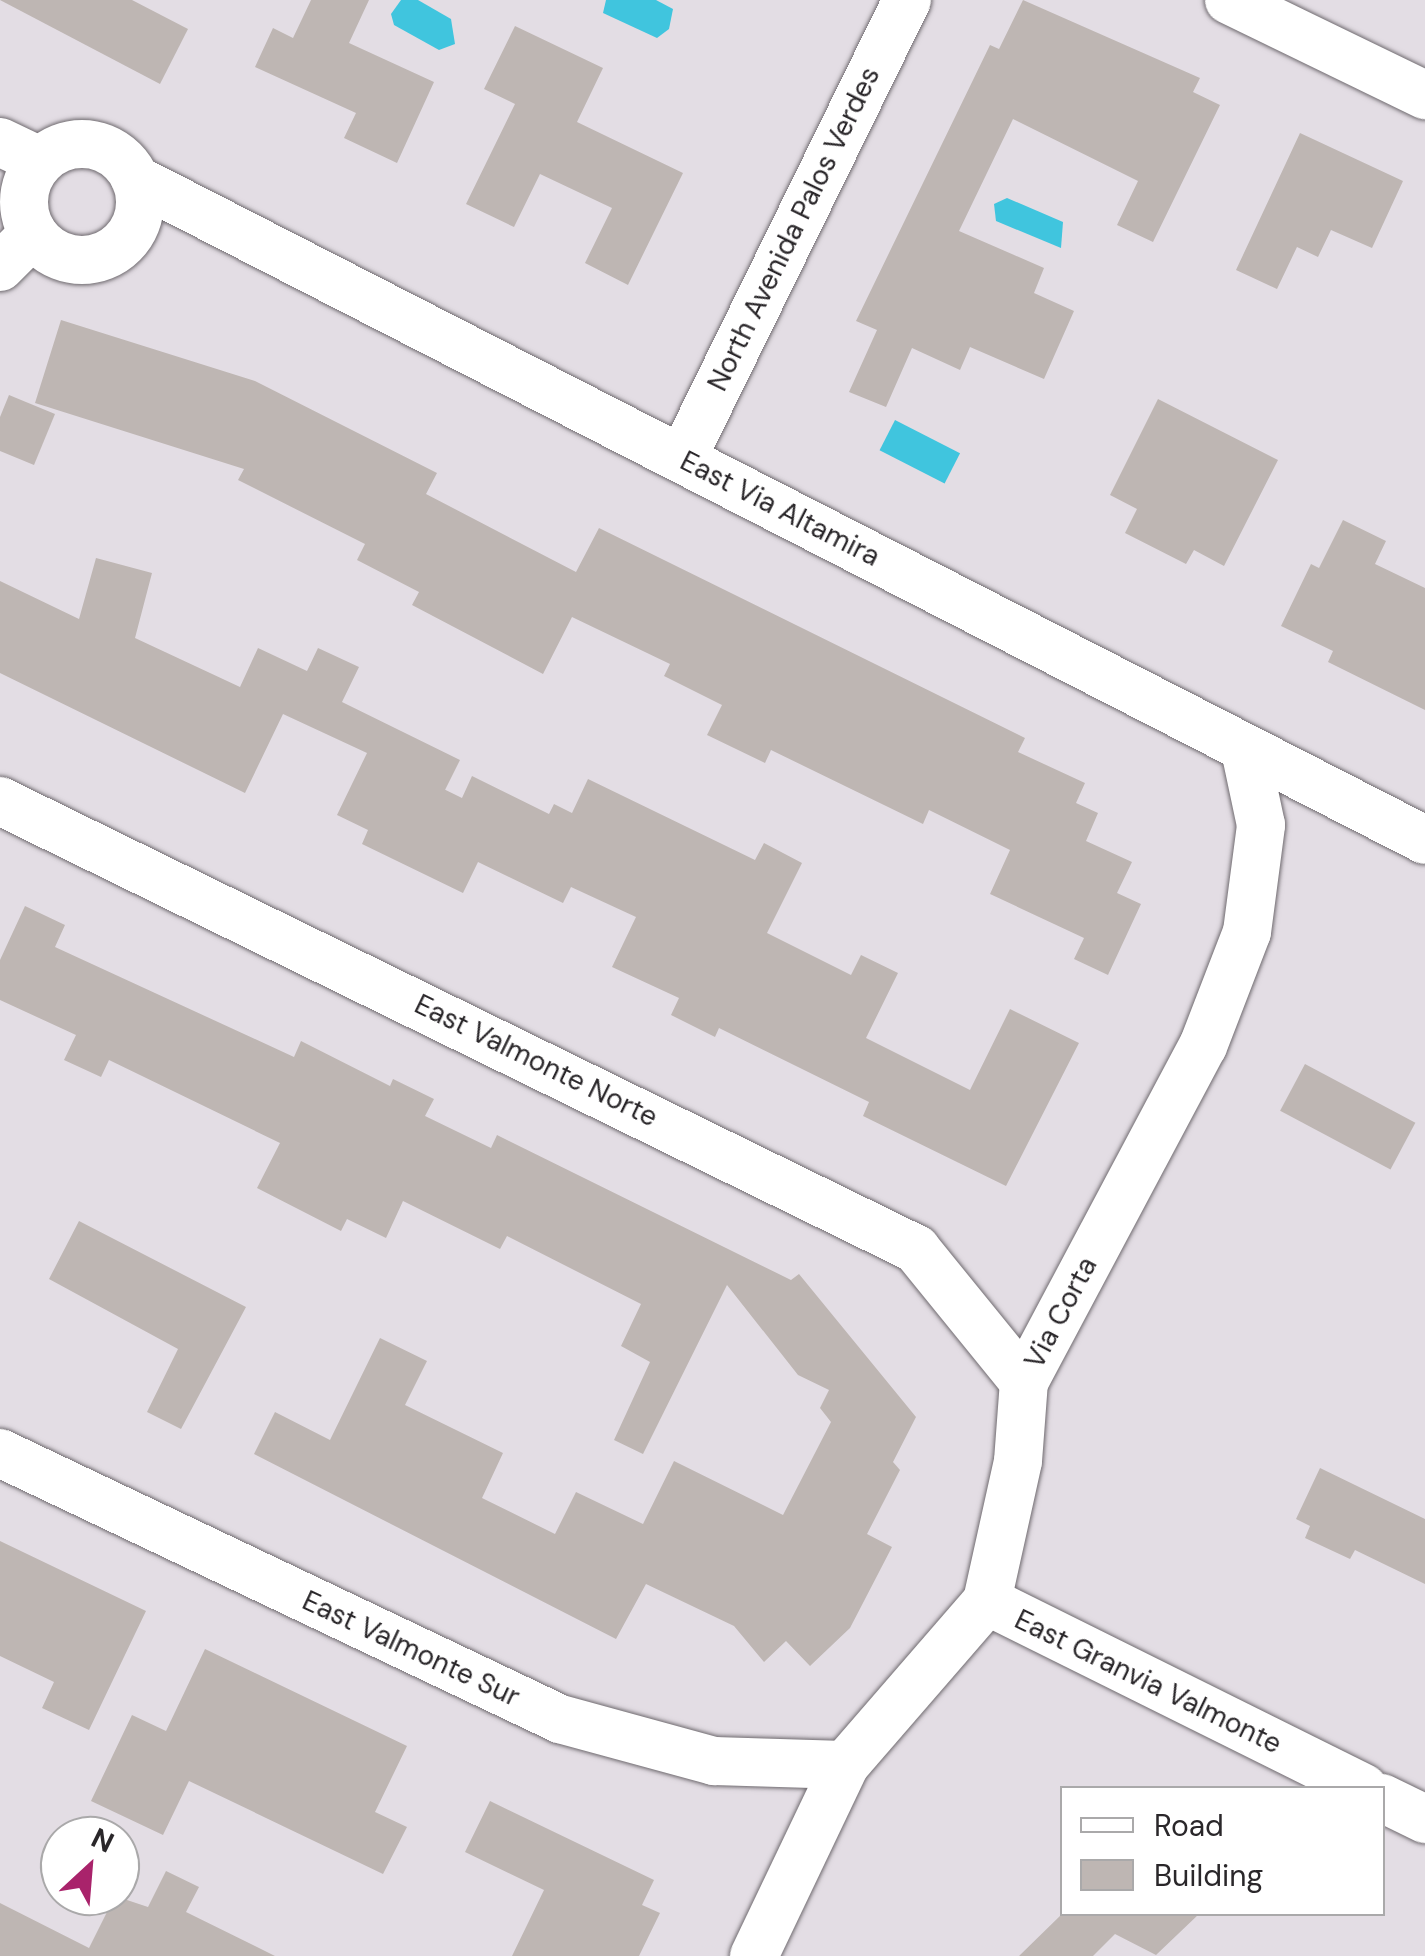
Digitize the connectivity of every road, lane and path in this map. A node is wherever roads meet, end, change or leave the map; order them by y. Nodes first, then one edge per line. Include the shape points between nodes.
1 (907, 0) edge
2 (1229, 0) edge
3 (1425, 95) edge
4 (20, 151) edge
5 (136, 179) junction
6 (16, 251) edge
7 (682, 458) junction
8 (1245, 750) junction
9 (0, 801) edge
10 (1425, 840) edge
11 (1024, 1382) junction
12 (0, 1453) edge
13 (987, 1601) junction
14 (845, 1765) junction
15 (1359, 1786) edge
16 (1385, 1799) edge
17 (1425, 1819) edge
18 (754, 1956) edge

1 - 7 street, North Avenida Palos Verdes
2 - 3 street
4 - 5 street, East Via Altamira via 93,145 126,163
4 - 6 street, East Via Altamira via 24,196
5 - 6 street, East Via Altamira via 140,198 131,234 102,258
5 - 7 street, East Via Altamira
7 - 8 street, East Via Altamira
8 - 10 street, East Via Altamira
8 - 11 street, Via Corta via 1261,825 1248,932 1203,1046
9 - 11 street, East Valmonte Norte via 916,1249
11 - 13 street, Via Corta via 1018,1461
12 - 14 street, East Valmonte Sur via 560,1719 714,1761
13 - 14 street, Via Corta
13 - 15 street, East Granvia Valmonte
14 - 18 street, Via Corta
16 - 17 street

